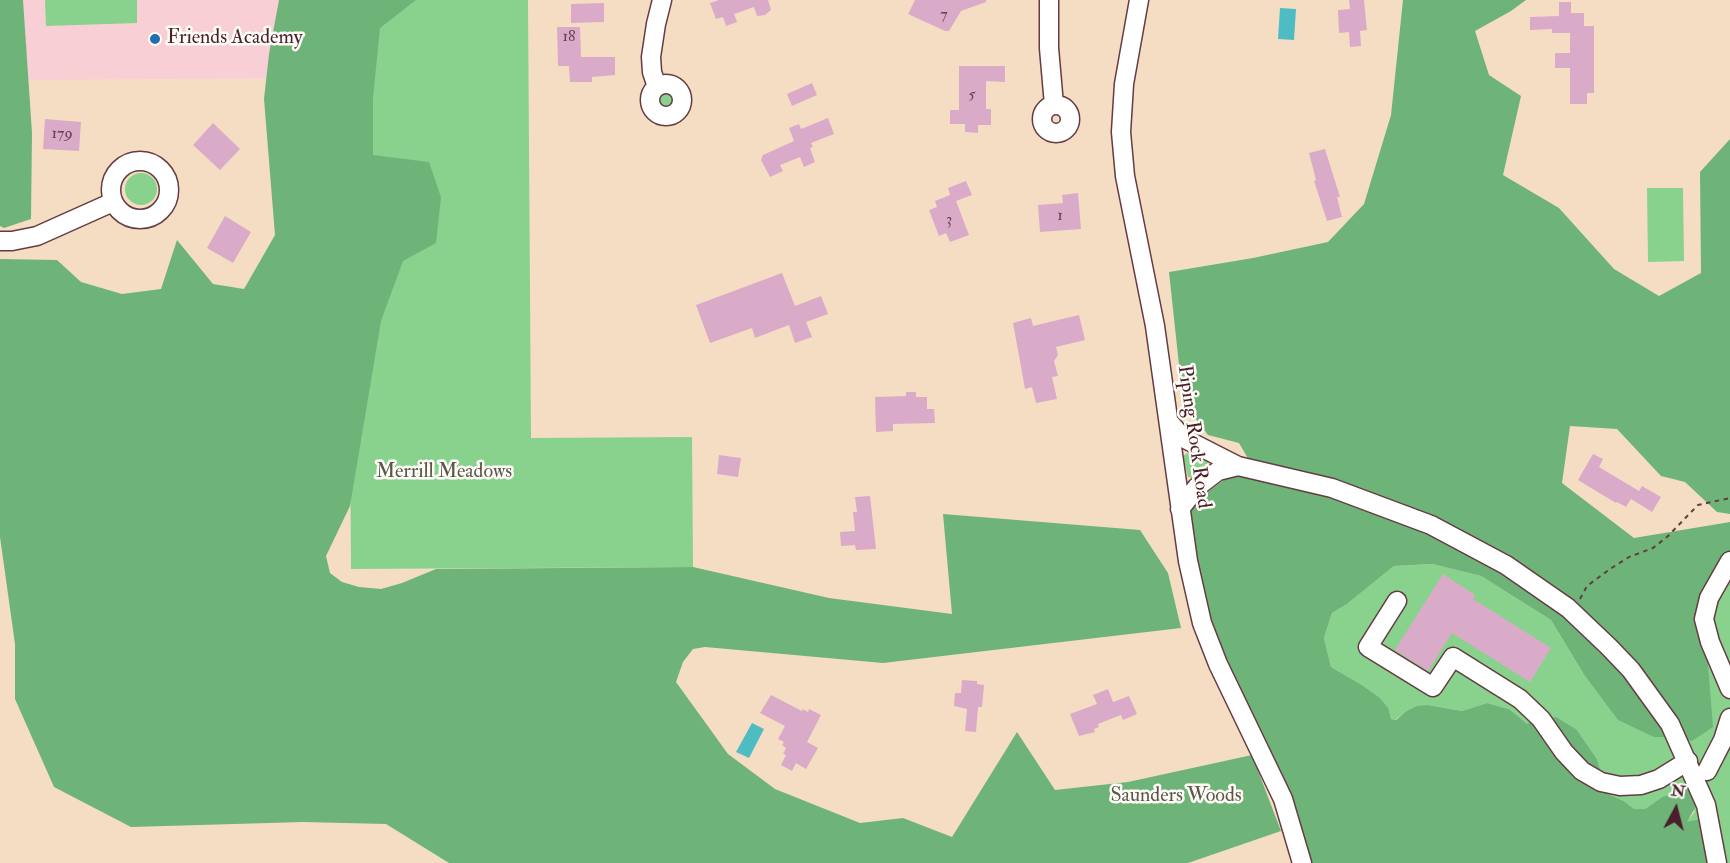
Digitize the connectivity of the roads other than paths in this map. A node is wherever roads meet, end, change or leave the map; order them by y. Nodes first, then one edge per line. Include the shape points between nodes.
1 (662, 0) edge
2 (1049, 0) edge
3 (1139, 0) edge
4 (657, 87) dead end
5 (1054, 105) dead end
6 (112, 202) dead end
7 (0, 241) edge
8 (1168, 420) junction
9 (1238, 466) junction
10 (1180, 508) junction
11 (1730, 561) edge
12 (1397, 601) dead end
13 (1730, 689) edge
14 (1730, 718) edge
15 (1688, 761) junction
16 (1707, 771) dead end
17 (1302, 863) edge
18 (1717, 863) edge

1 - 4 street via 651,57
2 - 5 street
3 - 8 street, Piping Rock Road via 1120,132
6 - 7 street via 37,236
8 - 9 street via 1183,438
8 - 10 street, Piping Rock Road
9 - 10 street via 1211,476
9 - 15 street via 1332,488 1375,503 1431,525 1506,565 1568,609 1616,654 1670,724
10 - 17 street, Piping Rock Road via 1202,623 1284,799
11 - 13 street via 1709,598 1704,619
12 - 15 street via 1368,647 1433,687 1453,657 1520,699 1582,771 1601,782 1641,785
14 - 16 street
15 - 18 street via 1706,805

